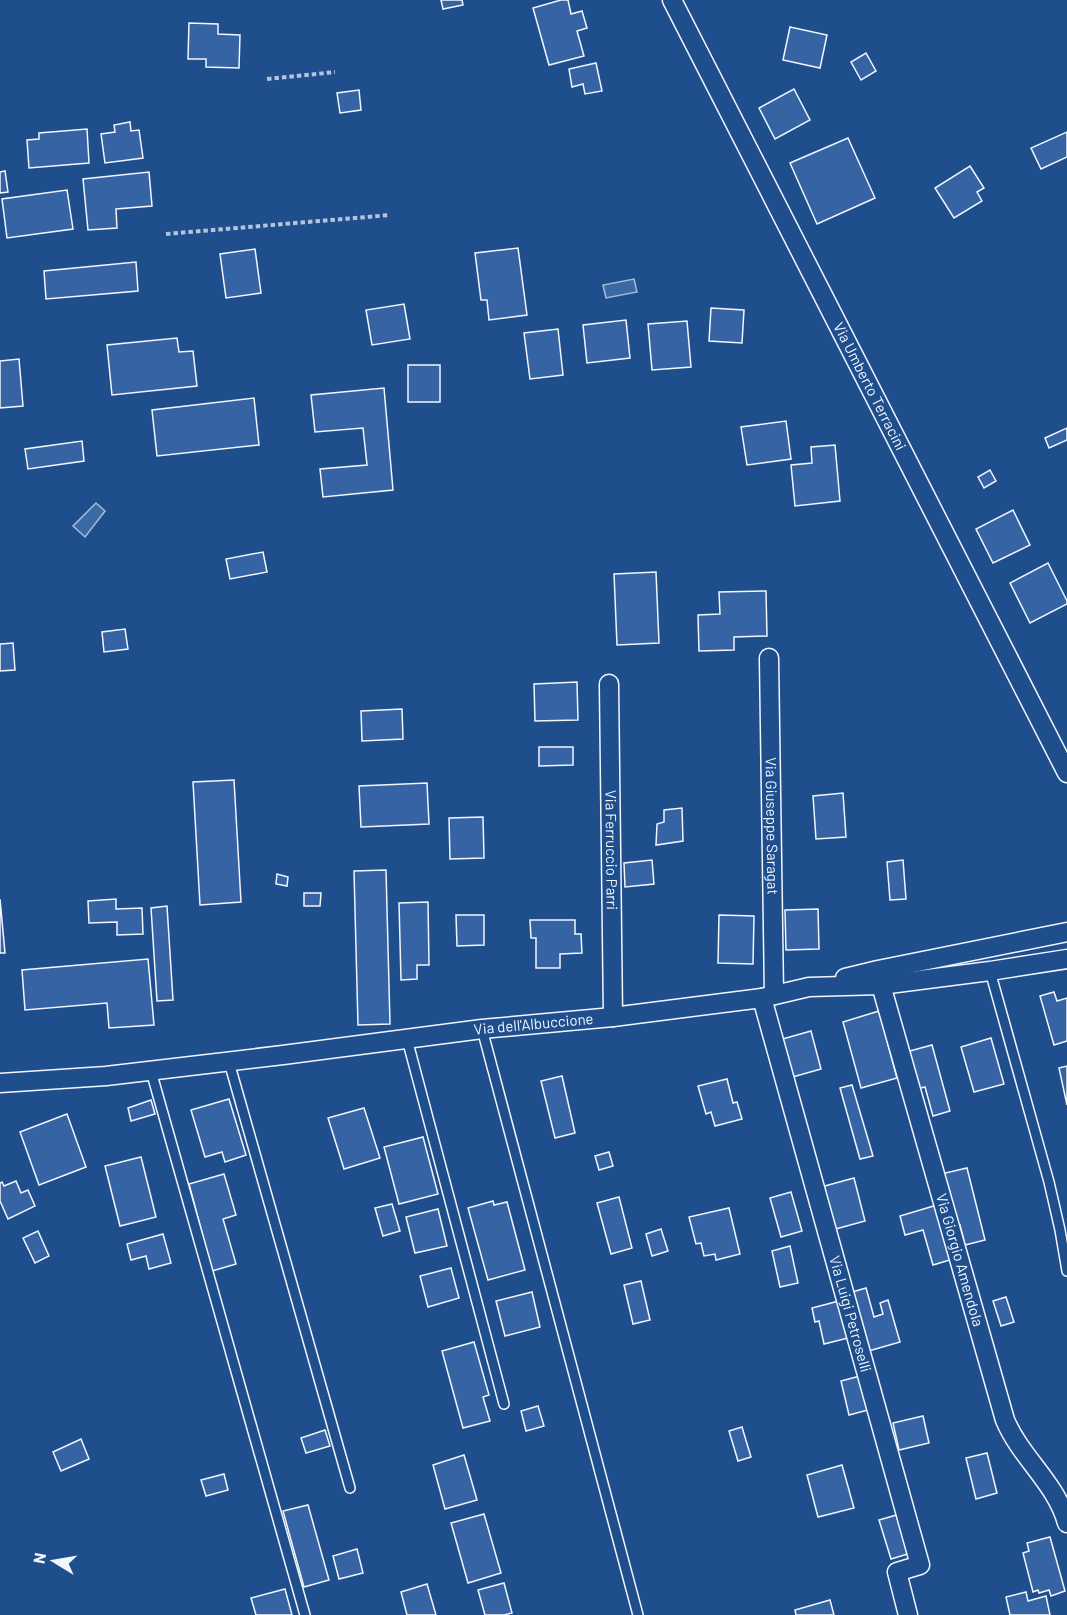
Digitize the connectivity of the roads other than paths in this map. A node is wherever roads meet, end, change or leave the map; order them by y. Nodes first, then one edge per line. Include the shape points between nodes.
1 (672, 0) edge
2 (769, 658) dead end
3 (609, 684) dead end
4 (1067, 773) edge
5 (1067, 932) edge
6 (1067, 959) edge
7 (990, 971) junction
8 (881, 985) junction
9 (809, 987) junction
10 (768, 996) junction
11 (613, 1017) junction
12 (482, 1029) junction
13 (407, 1039) junction
14 (229, 1062) junction
15 (151, 1071) junction
16 (0, 1083) edge
17 (1067, 1271) edge
18 (504, 1404) dead end
19 (350, 1488) dead end
20 (1067, 1523) edge
21 (305, 1615) edge
22 (638, 1615) edge
23 (908, 1615) edge

1 - 4 street, Via Umberto Terracini
2 - 10 street, Via Giuseppe Saragat
3 - 11 street, Via Ferruccio Parri
5 - 9 street
6 - 7 street, Via dell'Albuccione
7 - 8 street, Via dell'Albuccione
7 - 17 lane via 1049,1182
8 - 9 street, Via dell'Albuccione
8 - 20 street, Via Giorgio Amendola via 1005,1420 1056,1495
9 - 10 street, Via dell'Albuccione
10 - 11 street, Via dell'Albuccione
10 - 23 street, Via Luigi Petroselli via 920,1565 897,1572
11 - 12 street, Via dell'Albuccione
12 - 13 street, Via dell'Albuccione
12 - 22 lane
13 - 14 street, Via dell'Albuccione
13 - 18 lane
14 - 15 street, Via dell'Albuccione
14 - 19 lane
15 - 16 street, Via dell'Albuccione
15 - 21 lane

